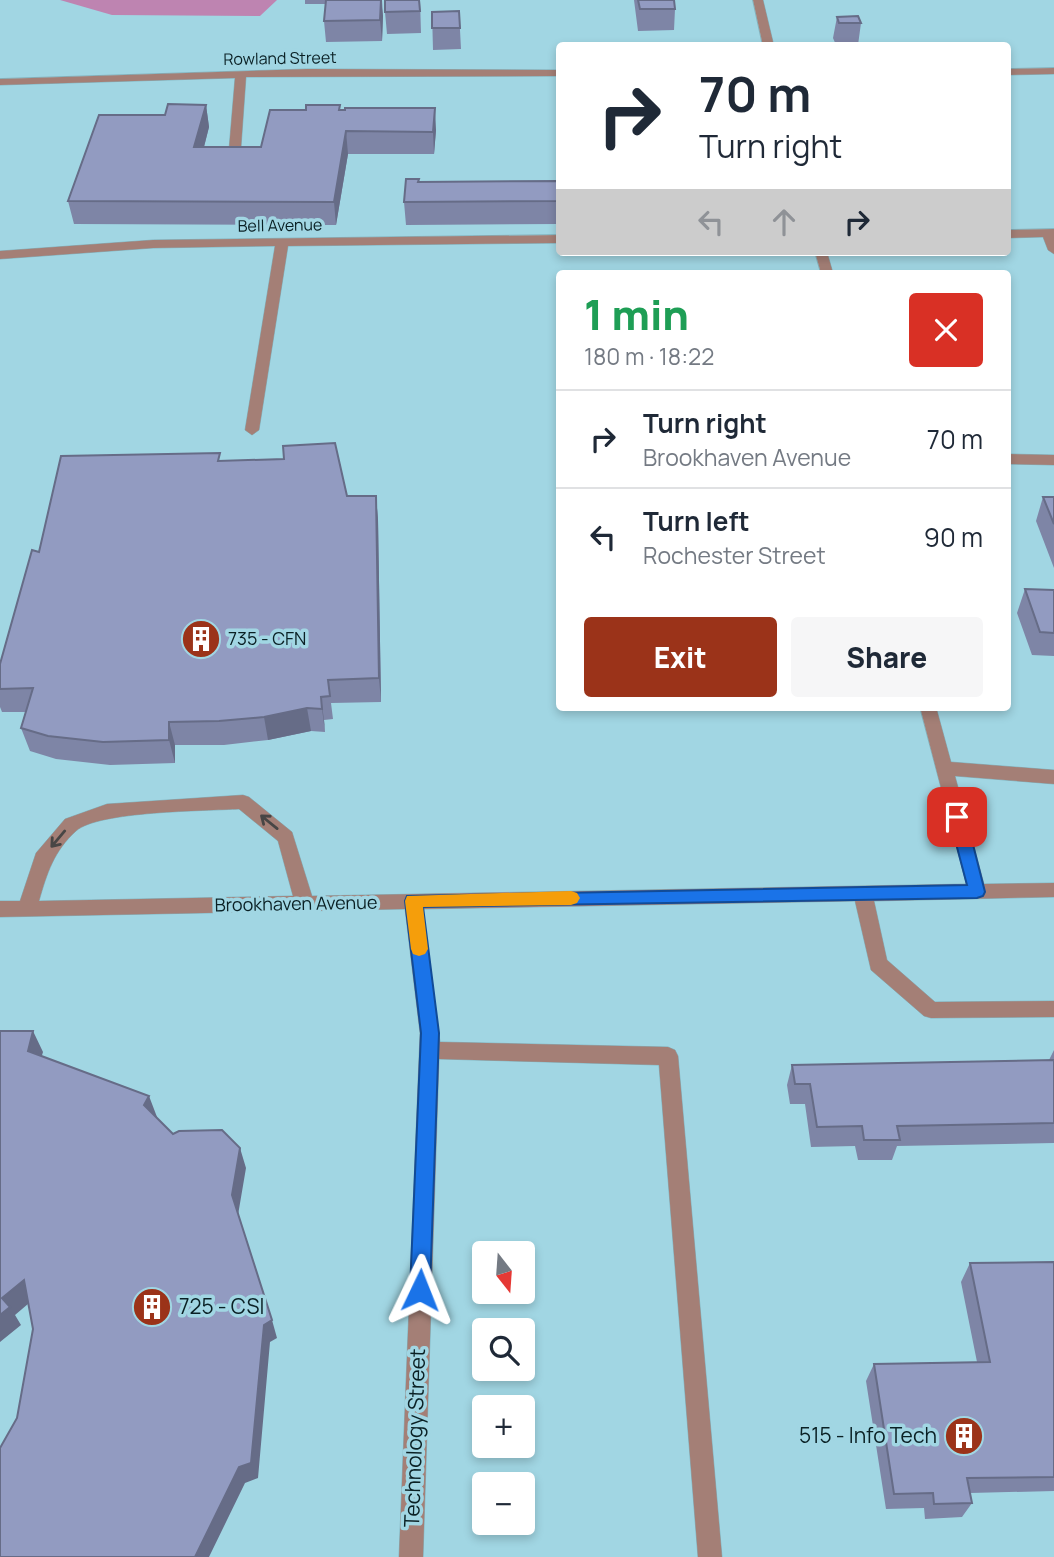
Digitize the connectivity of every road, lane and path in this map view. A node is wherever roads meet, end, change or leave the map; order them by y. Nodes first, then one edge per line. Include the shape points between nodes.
1 (758, 0) edge
2 (768, 42) edge
3 (1054, 71) edge
4 (1011, 72) edge
5 (556, 73) edge
6 (241, 74) junction
7 (0, 82) edge
8 (234, 161) edge
9 (1051, 233) edge
10 (1011, 234) edge
11 (556, 239) edge
12 (282, 242) junction
13 (1054, 250) edge
14 (0, 255) edge
15 (252, 430) dead end
16 (1011, 459) edge
17 (1054, 460) edge
18 (929, 711) edge
19 (944, 768) junction
20 (1054, 777) edge
21 (1054, 890) edge
22 (977, 892) junction
23 (863, 893) junction
24 (413, 901) junction
25 (305, 904) junction
26 (0, 909) edge
27 (27, 909) junction
28 (1054, 1009) edge
29 (429, 1049) junction
30 (411, 1557) edge
31 (710, 1557) edge

1 - 2 street
3 - 4 street
5 - 6 street, Rowland Street
6 - 7 street, Rowland Street
6 - 8 street
9 - 10 street
9 - 13 street
11 - 12 street, Bell Avenue
12 - 14 street, Bell Avenue via 153,244
12 - 15 street
16 - 17 street
18 - 19 street
19 - 20 street
19 - 22 street
21 - 22 street, Brookhaven Avenue
22 - 23 street, Brookhaven Avenue
23 - 24 street, Brookhaven Avenue
23 - 28 street via 878,964 931,1010
24 - 25 street, Brookhaven Avenue
24 - 29 street, Technology Street
25 - 27 street, Brookhaven Avenue
25 -> 27 street via 286,837 243,802 107,811 71,824 42,858
26 - 27 street, Brookhaven Avenue
29 - 30 street, Technology Street
29 - 31 street via 668,1055

